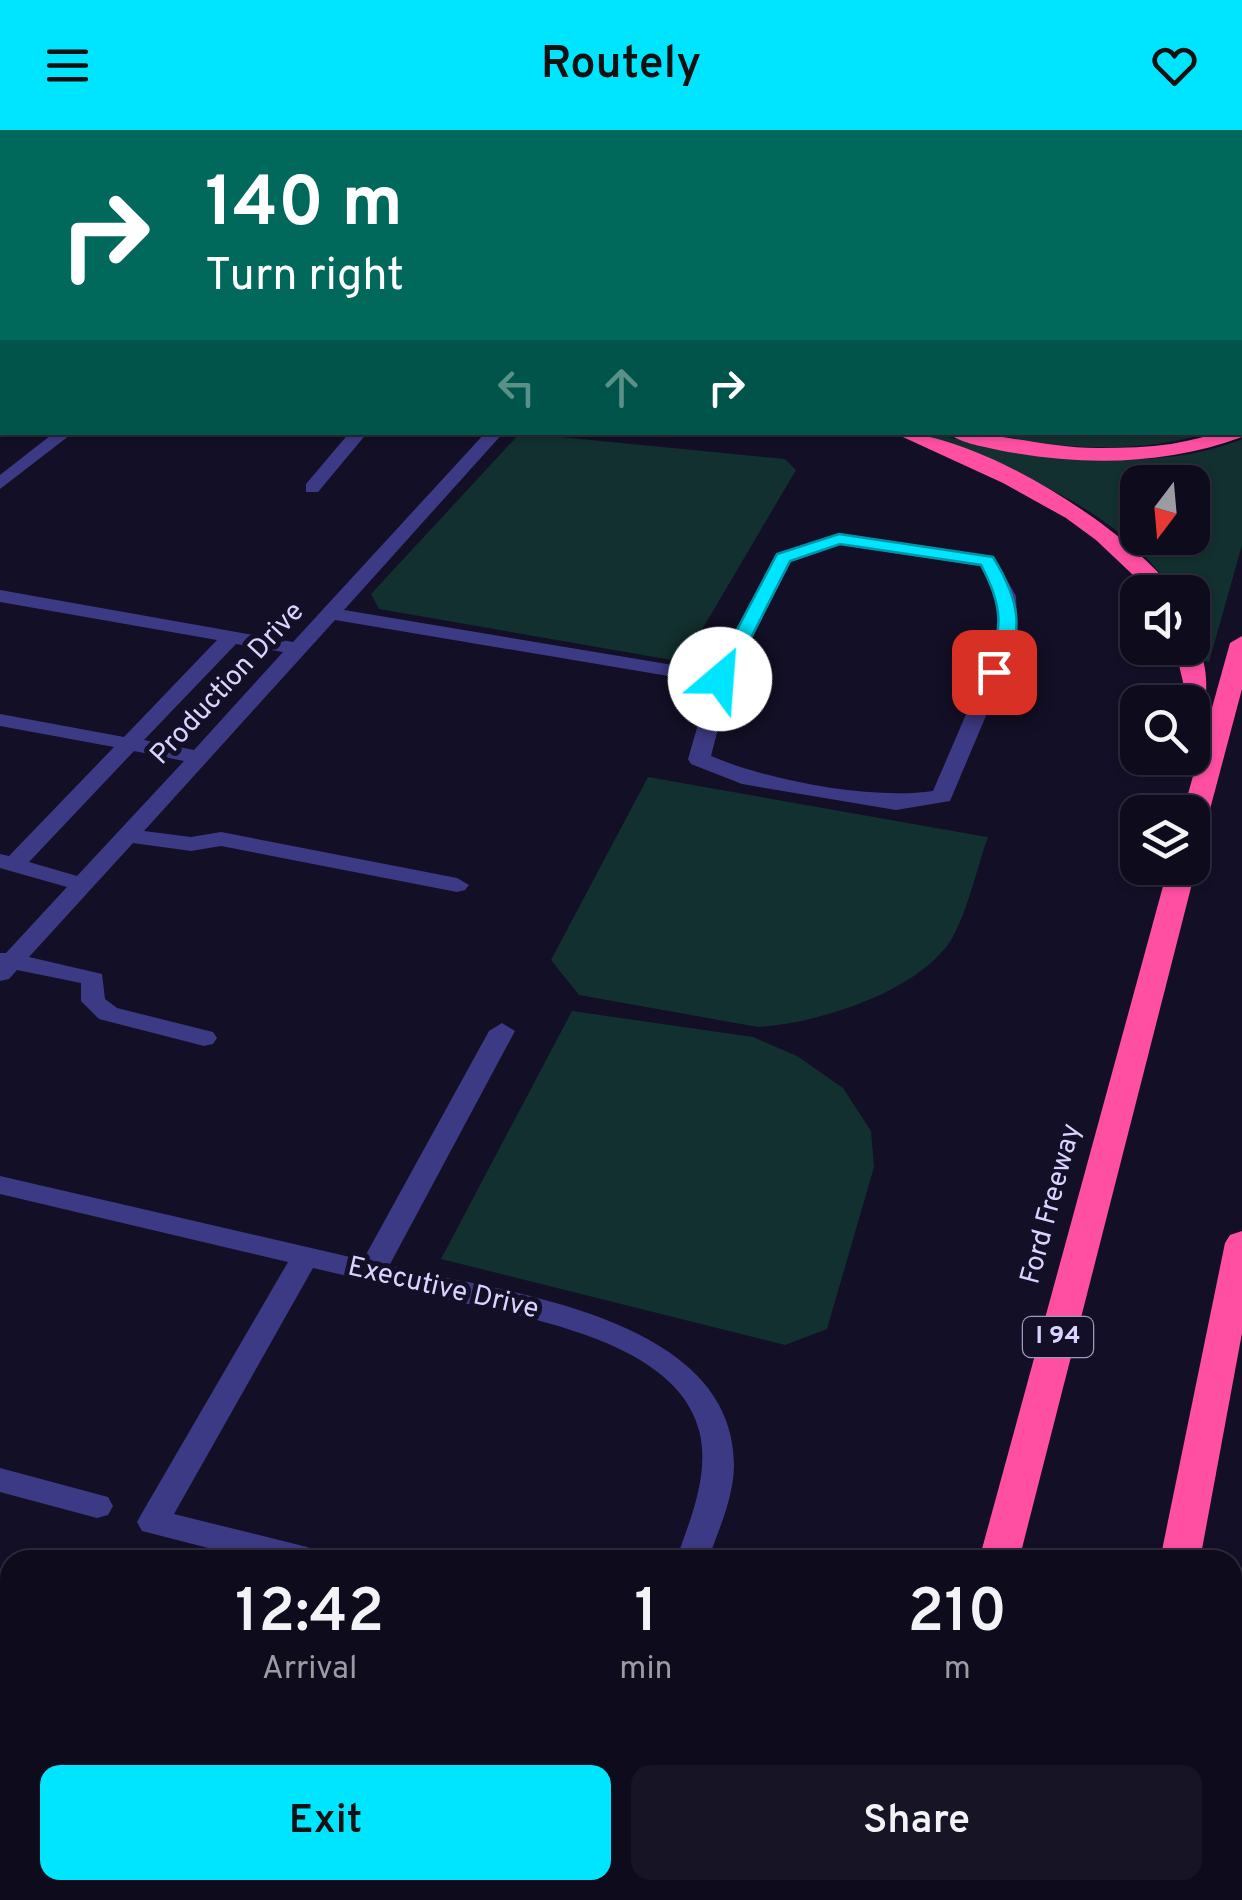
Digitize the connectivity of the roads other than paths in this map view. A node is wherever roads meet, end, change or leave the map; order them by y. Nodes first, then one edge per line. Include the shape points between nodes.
1 (62, 435) edge
2 (357, 435) edge
3 (493, 435) edge
4 (909, 435) edge
5 (970, 435) edge
6 (1225, 435) edge
7 (0, 484) edge
8 (312, 488) dead end
9 (1146, 575) edge
10 (0, 596) edge
11 (330, 614) junction
12 (231, 637) junction
13 (1242, 644) edge
14 (298, 649) junction
15 (720, 679) junction
16 (0, 720) edge
17 (127, 744) junction
18 (198, 757) junction
19 (1201, 795) edge
20 (127, 835) junction
21 (7, 862) edge
22 (82, 884) junction
23 (457, 885) dead end
24 (1177, 885) edge
25 (4, 965) edge
26 (502, 1031) dead end
27 (204, 1038) dead end
28 (0, 1186) edge
29 (1242, 1243) edge
30 (305, 1256) junction
31 (371, 1272) junction
32 (0, 1480) edge
33 (96, 1506) dead end
34 (266, 1550) edge
35 (695, 1550) edge
36 (1001, 1550) edge
37 (1182, 1550) edge

1 - 7 street
2 - 8 street
3 - 11 street, Production Drive
4 - 9 highway via 1064,505
5 - 6 highway via 1017,446 1113,453 1181,448
10 - 12 street
11 - 14 street, Production Drive
11 - 15 street
12 - 14 street
12 - 17 street
13 - 19 highway
14 - 18 street, Production Drive
15 - 15 street via 700,760 742,777 896,803 942,796 1008,640 1006,596 987,561 839,539 783,558
16 - 17 street
17 - 18 street
17 - 21 street
18 - 20 street, Production Drive
20 - 22 street, Production Drive
20 - 23 street via 191,844 221,840
21 - 22 street
22 - 25 street, Production Drive
24 - 36 highway, Ford Freeway / I 94
25 - 27 street via 44,966 93,979 92,1001 108,1014
26 - 31 street
28 - 30 street, Executive Drive
29 - 37 highway
30 - 31 street, Executive Drive
30 - 34 street via 153,1522
31 - 35 street, Executive Drive via 623,1336 686,1380 714,1427 718,1459
32 - 33 street

